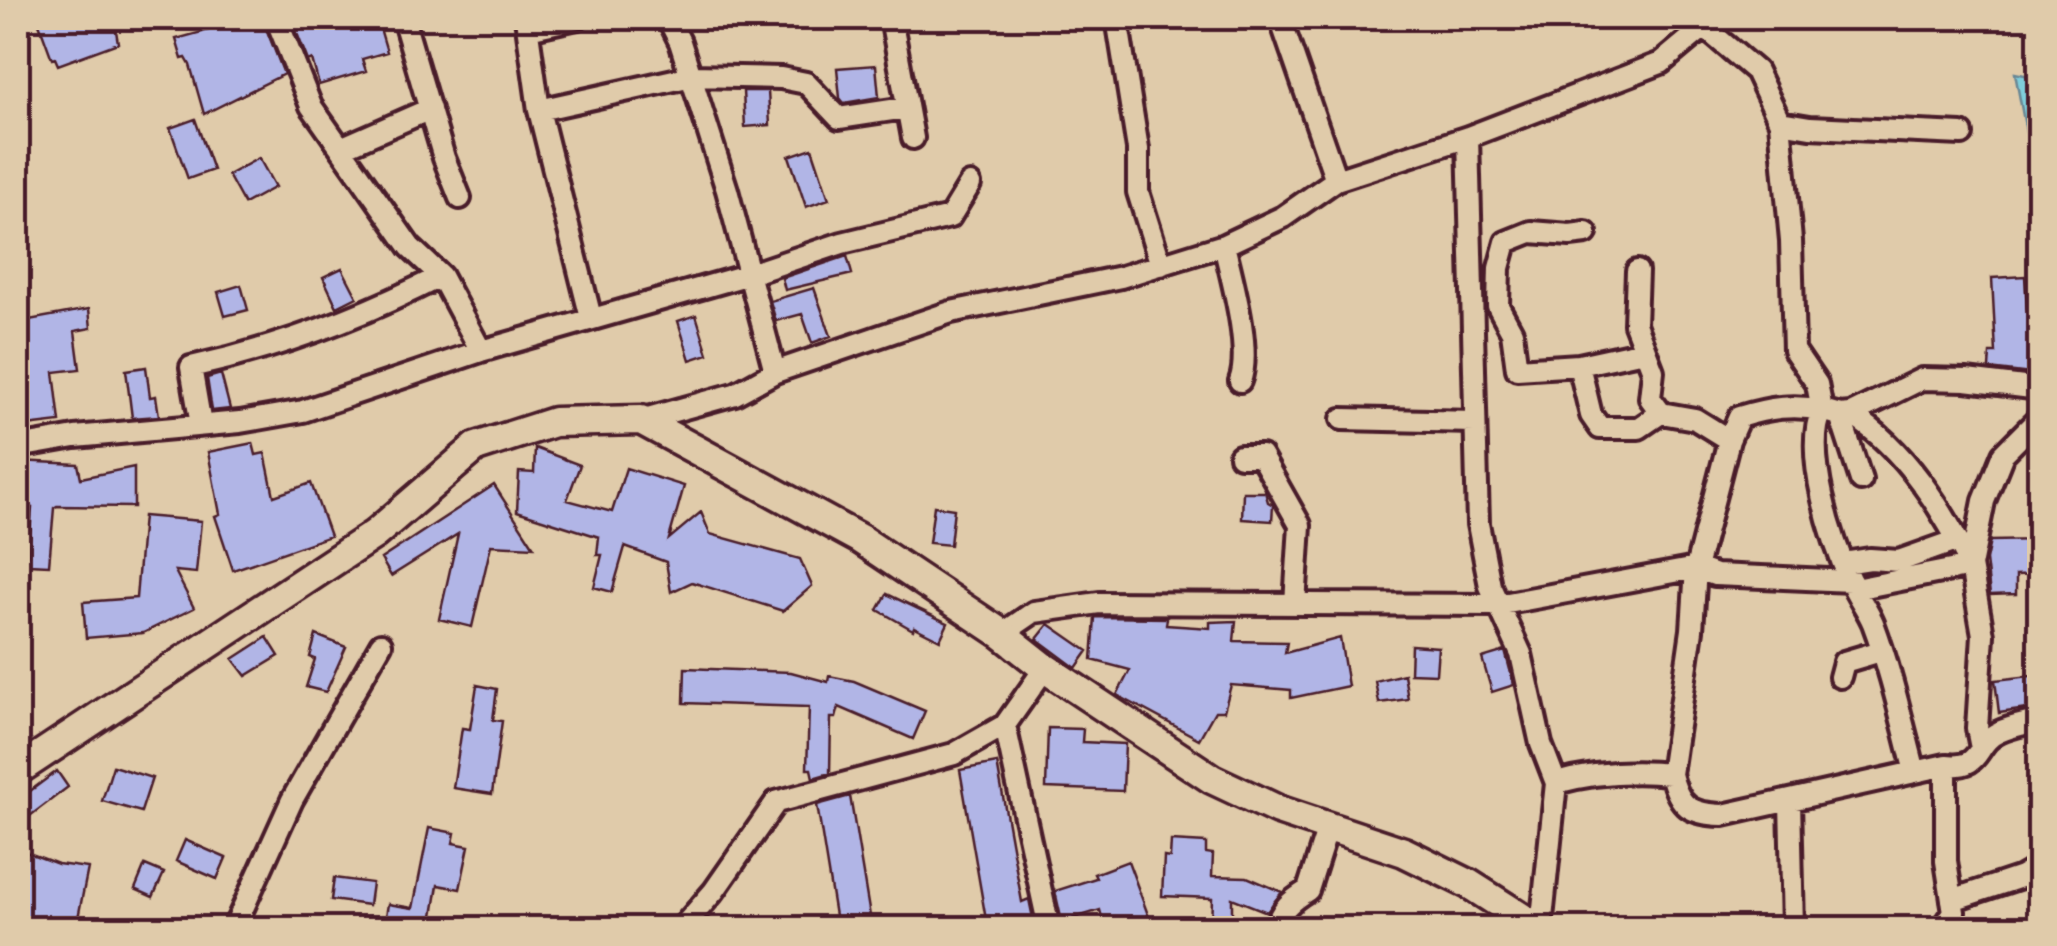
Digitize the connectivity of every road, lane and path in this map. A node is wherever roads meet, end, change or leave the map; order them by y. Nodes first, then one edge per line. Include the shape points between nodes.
1 (276, 18) edge
2 (403, 18) edge
3 (577, 18) edge
4 (668, 18) edge
5 (891, 18) edge
6 (1117, 18) edge
7 (1280, 18) edge
8 (1706, 22) edge
9 (527, 23) edge
10 (692, 76) junction
11 (905, 108) junction
12 (430, 109) junction
13 (539, 110) junction
14 (1780, 122) junction
15 (1962, 134) dead end
16 (1468, 137) junction
17 (913, 138) dead end
18 (341, 148) junction
19 (1336, 180) junction
20 (970, 184) dead end
21 (460, 198) dead end
22 (1586, 233) dead end
23 (1224, 246) junction
24 (1161, 265) junction
25 (1637, 271) dead end
26 (750, 274) junction
27 (442, 276) junction
28 (591, 318) junction
29 (481, 350) junction
30 (1644, 350) junction
31 (1580, 365) junction
32 (775, 372) junction
33 (1240, 381) dead end
34 (2040, 389) edge
35 (1660, 413) junction
36 (1838, 413) junction
37 (2040, 417) edge
38 (1342, 419) dead end
39 (641, 420) junction
40 (1474, 422) junction
41 (201, 425) junction
42 (1728, 440) junction
43 (18, 447) edge
44 (1240, 456) dead end
45 (1861, 480) dead end
46 (1958, 540) junction
47 (1971, 566) junction
48 (1696, 568) junction
49 (1850, 578) junction
50 (1296, 604) junction
51 (1496, 605) junction
52 (1002, 634) junction
53 (380, 644) dead end
54 (1881, 651) junction
55 (1045, 668) junction
56 (1840, 677) dead end
57 (2040, 720) edge
58 (1005, 725) junction
59 (1981, 748) junction
60 (1946, 766) junction
61 (18, 770) edge
62 (1915, 772) junction
63 (1671, 774) junction
64 (1556, 783) junction
65 (1790, 800) junction
66 (1328, 827) junction
67 (2040, 866) edge
68 (1952, 900) junction
69 (234, 928) edge
70 (682, 928) edge
71 (1049, 928) edge
72 (1276, 928) edge
73 (1540, 928) edge
74 (1793, 928) edge
75 (1943, 928) edge

1 - 18 street via 311,106
2 - 12 street
3 - 9 street
4 - 10 street
5 - 11 street
6 - 24 street via 1138,150 1138,192
7 - 19 street
8 - 14 street via 1756,71
8 - 16 street via 1662,63
9 - 13 street
10 - 11 street via 806,83 839,118
10 - 13 street
10 - 26 street
11 - 17 street
12 - 18 street
12 - 21 street
13 - 28 street
14 - 15 street
14 - 36 street via 1794,350
16 - 19 street
16 - 40 street
18 - 27 street via 410,248
19 - 23 street
20 - 26 street via 950,217
22 - 31 street via 1532,232 1506,242 1499,268 1498,306 1512,332 1516,369
23 - 24 street
23 - 33 street via 1238,308
24 - 32 street via 951,312
25 - 30 street via 1635,324
26 - 28 street
26 - 32 street
27 - 29 street
27 - 41 street via 376,310 192,367
28 - 29 street
29 - 41 street via 303,411
30 - 31 street
30 - 35 street via 1654,371 1650,398
31 - 35 street via 1600,428 1639,428
32 - 39 street via 736,394
34 - 36 street via 1922,379
35 - 42 street via 1695,419
36 - 42 street via 1802,406 1764,409 1740,418
36 - 45 street
36 - 46 street via 1878,431
36 - 49 street via 1816,426 1814,446 1834,539
37 - 47 street via 2003,454 1984,501
38 - 40 street
39 - 52 main road via 860,539
39 - 61 main road via 554,422 476,447 374,534
40 - 51 street via 1478,524
41 - 43 street
42 - 48 street
44 - 50 street via 1261,456 1300,525
46 - 47 street
46 - 49 street via 1899,562 1870,559
47 - 49 street
47 - 59 street via 1983,635
48 - 49 street via 1716,576
48 - 51 street
48 - 63 street
49 - 54 street
50 - 51 street
50 - 52 street via 1099,603 1034,612
51 - 64 street via 1522,654
52 - 55 main road
53 - 69 street via 292,800
54 - 56 street via 1844,662
54 - 62 street
55 - 58 street
55 - 66 main road via 1212,780
57 - 59 street via 1995,733
58 - 70 street via 954,754 776,802
58 - 71 street
59 - 60 street via 1962,767
60 - 62 street
60 - 68 street
62 - 65 street
63 - 64 street via 1629,770
63 - 65 street via 1677,797 1700,814
64 - 73 street
65 - 74 street
66 - 72 street via 1308,890 1292,900
66 - 73 main road via 1420,860
67 - 68 street
68 - 75 street via 1954,912

